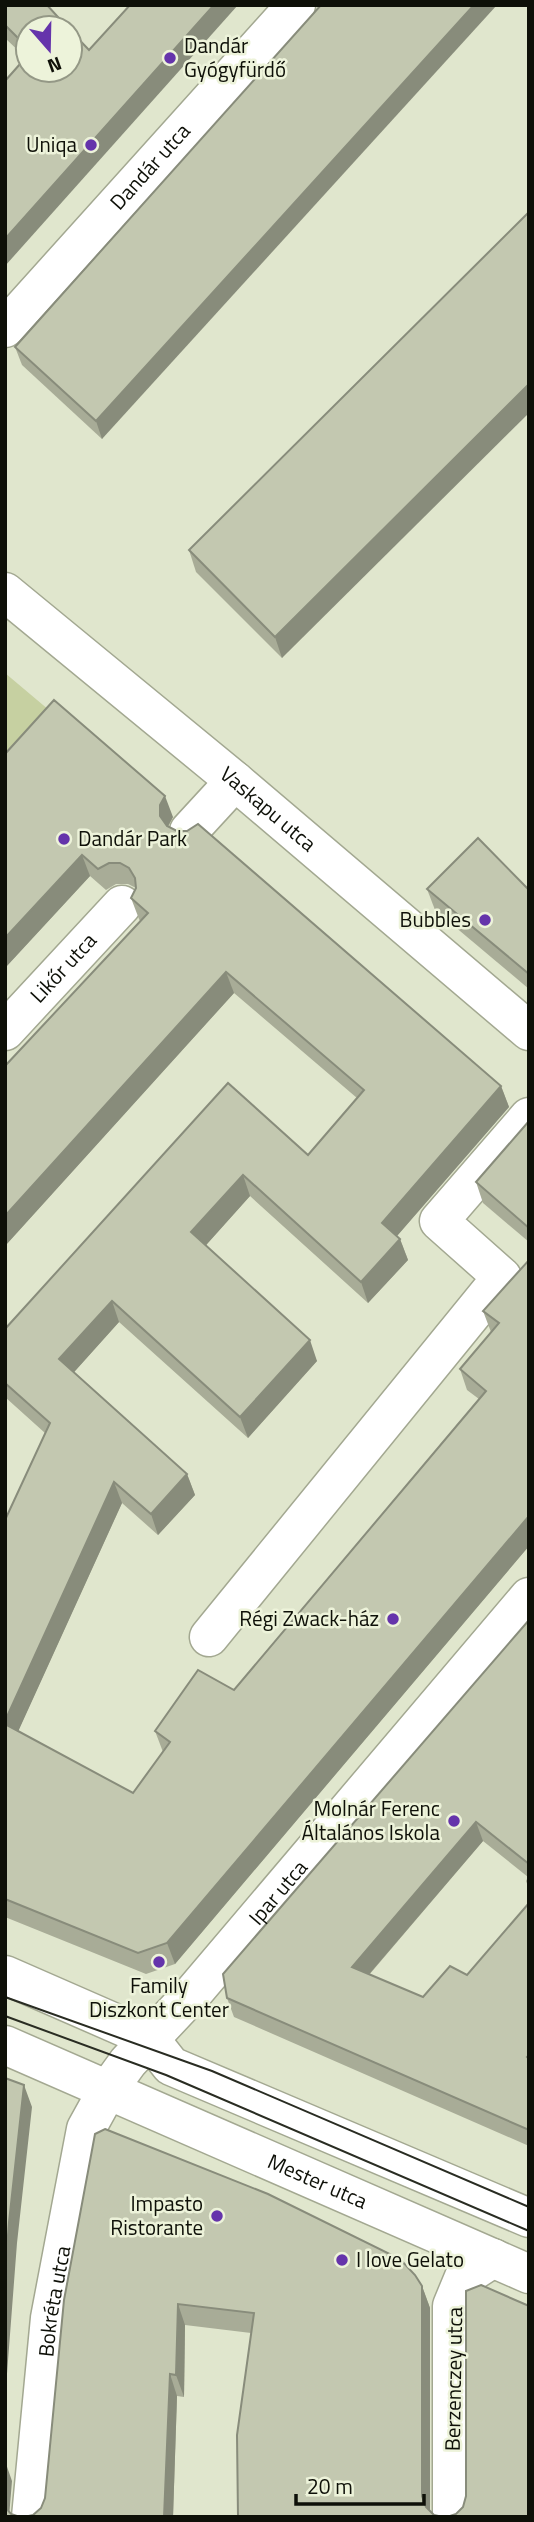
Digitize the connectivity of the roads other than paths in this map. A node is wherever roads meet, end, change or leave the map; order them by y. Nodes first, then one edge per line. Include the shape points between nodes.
1 (296, 5) edge
2 (5, 328) edge
3 (5, 592) edge
4 (235, 781) junction
5 (189, 831) edge
6 (122, 905) dead end
7 (5, 1031) edge
8 (529, 1031) edge
9 (529, 1117) edge
10 (529, 1597) edge
11 (209, 1637) dead end
12 (5, 1975) edge
13 (5, 2045) edge
14 (160, 2052) junction
15 (107, 2091) junction
16 (529, 2218) edge
17 (492, 2258) junction
18 (529, 2274) edge
19 (31, 2517) edge
20 (452, 2517) edge

1 - 2 street, Dandár utca
3 - 4 street, Vaskapu utca
4 - 5 street
4 - 8 street, Vaskapu utca
6 - 7 street, Likőr utca
9 - 11 street via 439,1220 502,1277
10 - 14 street, Ipar utca via 194,1992
12 - 14 street
13 - 15 street, Mester utca
14 - 15 street, Ipar utca via 128,2062
14 - 16 street
15 - 17 street, Mester utca
15 - 19 street, Bokréta utca via 86,2129 50,2318
17 - 18 street, Mester utca
17 - 20 street, Berzenczey utca via 464,2277 452,2306

